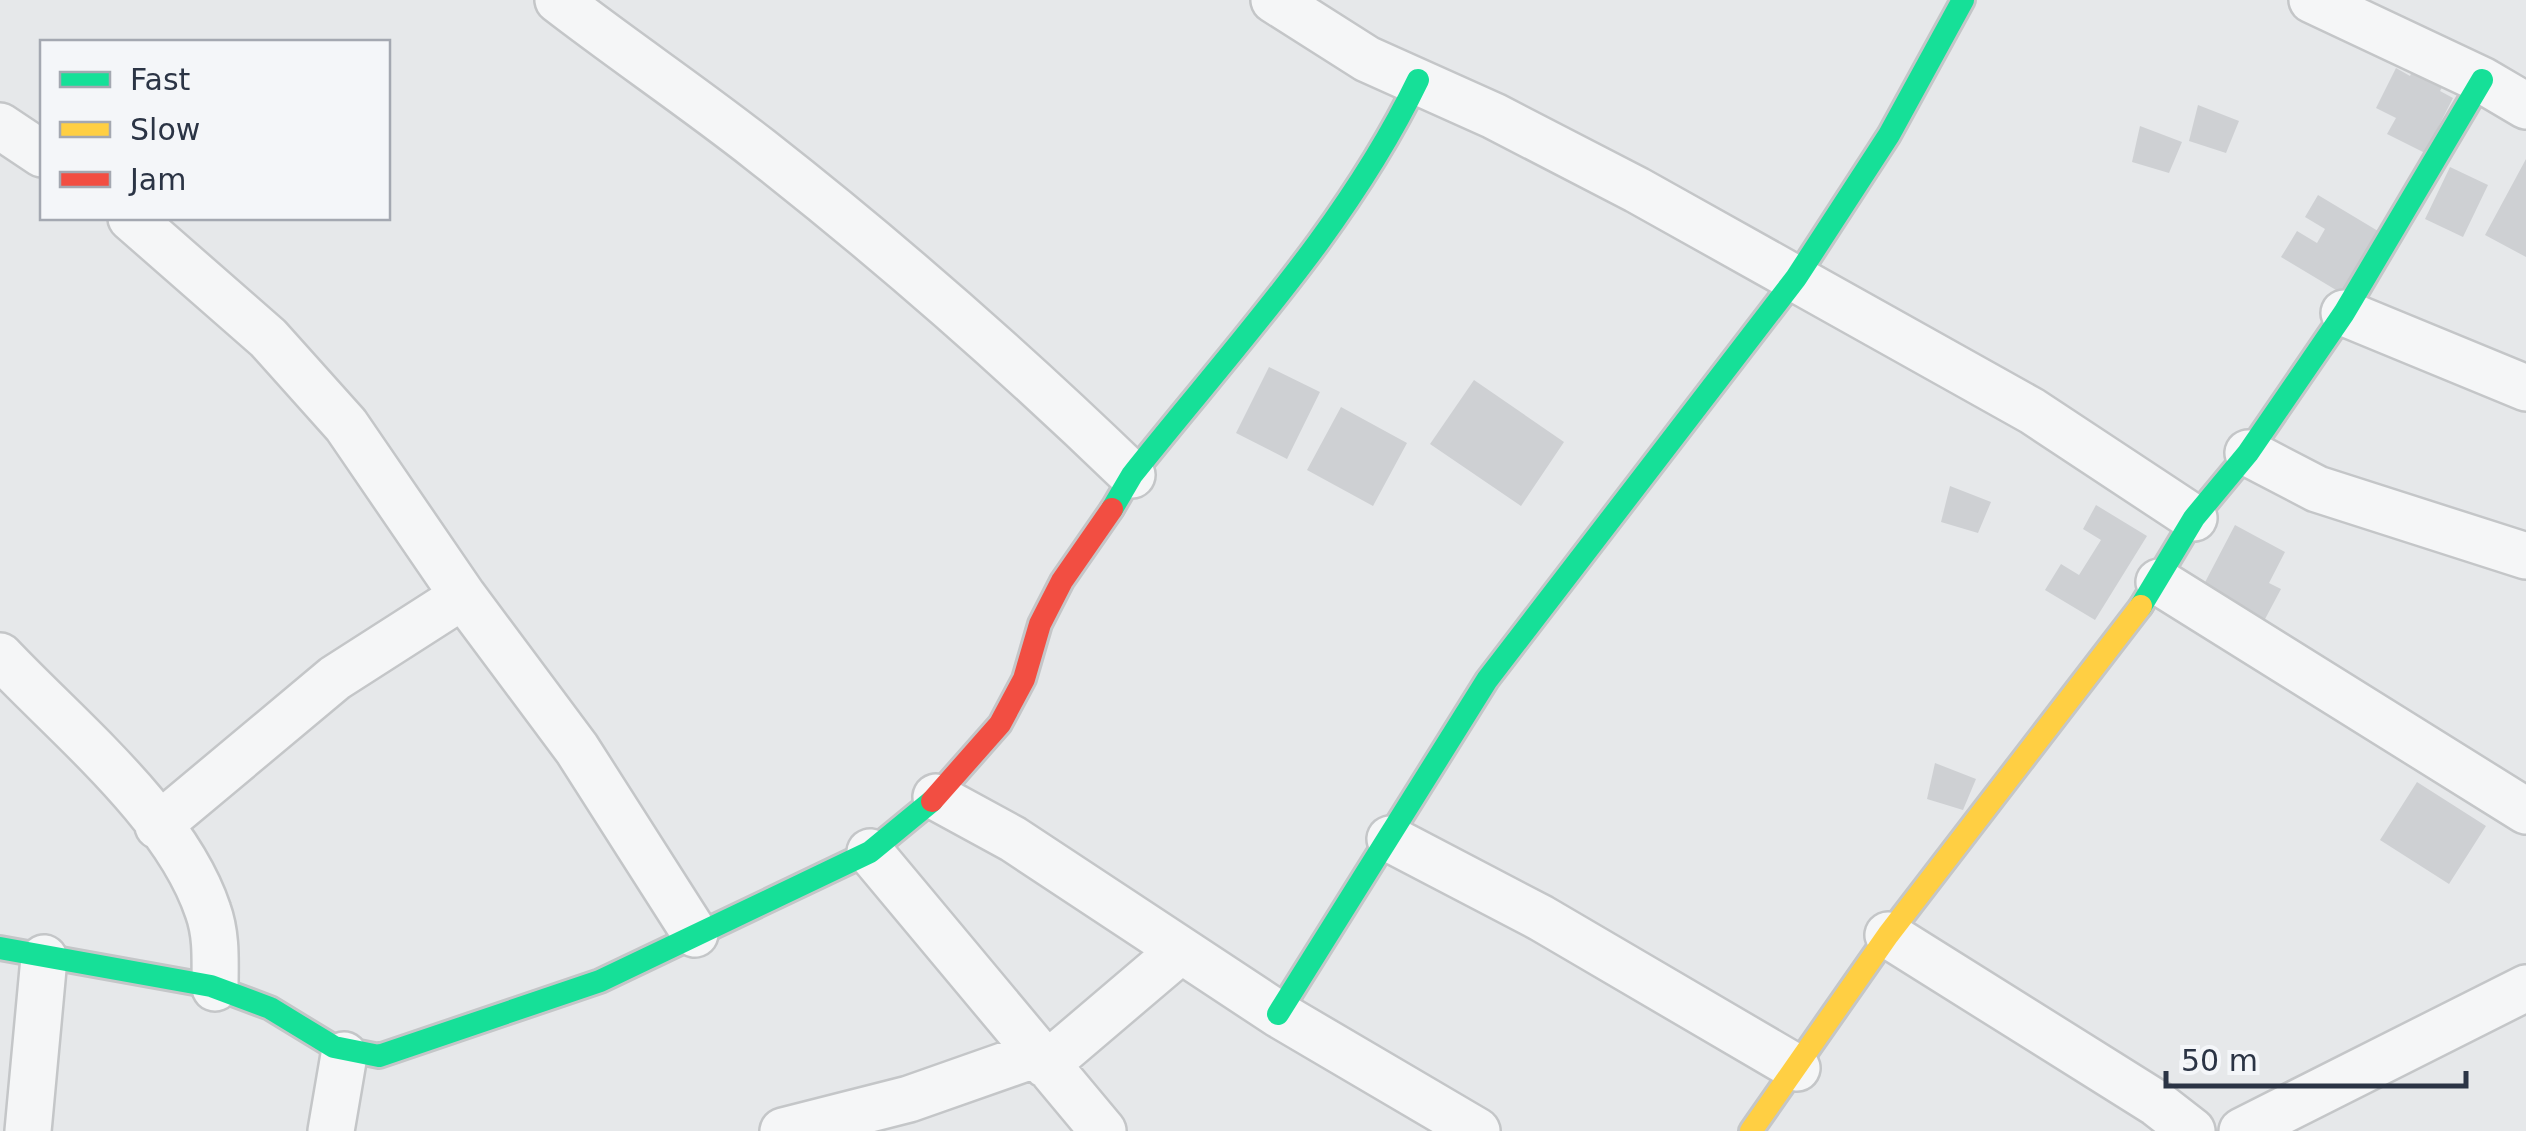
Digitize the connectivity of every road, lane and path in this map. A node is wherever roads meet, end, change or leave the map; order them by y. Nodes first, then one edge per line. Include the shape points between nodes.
1 (558, 0) edge
2 (1274, 0) edge
3 (1963, 0) edge
4 (2312, 0) edge
5 (1418, 80) junction
6 (2482, 80) junction
7 (2526, 106) edge
8 (0, 126) edge
9 (40, 153) edge
10 (133, 220) edge
11 (1796, 278) junction
12 (2344, 313) junction
13 (2526, 388) edge
14 (2248, 452) junction
15 (1132, 475) junction
16 (2194, 518) junction
17 (2526, 556) edge
18 (2159, 582) junction
19 (463, 596) junction
20 (0, 656) edge
21 (936, 797) junction
22 (2526, 810) edge
23 (158, 826) junction
24 (1390, 839) junction
25 (870, 852) junction
26 (695, 934) junction
27 (1888, 936) junction
28 (0, 948) edge
29 (1180, 951) junction
30 (44, 958) junction
31 (215, 988) junction
32 (2526, 988) edge
33 (1278, 1014) junction
34 (344, 1055) junction
35 (1042, 1060) junction
36 (1797, 1068) junction
37 (844, 1124) edge
38 (28, 1131) edge
39 (332, 1131) edge
40 (782, 1131) edge
41 (1103, 1131) edge
42 (1477, 1131) edge
43 (1751, 1131) edge
44 (2192, 1131) edge
45 (2242, 1131) edge

1 - 15 street via 862,234 1021,368
2 - 5 street via 1367,59
3 - 11 street via 1889,135
4 - 6 street
5 - 11 street
5 - 15 street via 1349,203
6 - 7 street
6 - 12 street
8 - 9 street
10 - 19 street via 268,338 346,425
11 - 16 street via 2032,410
11 - 24 street via 1486,680
12 - 13 street
12 - 14 street
14 - 16 street
14 - 17 street via 2317,489
15 - 21 street via 1062,581 1000,724
16 - 18 street
18 - 22 street
18 - 27 street
19 - 23 street via 335,678
19 - 26 street via 577,750
20 - 23 street
21 - 25 street
21 - 29 street
23 - 31 street via 210,914
24 - 33 street
24 - 36 street via 1541,918
25 - 26 street
25 - 35 street
26 - 34 street via 600,981 405,1049
27 - 36 street
27 - 44 street
28 - 30 street
29 - 33 street
29 - 35 street
30 - 31 street
30 - 38 street
31 - 34 street via 268,1007
32 - 45 street
33 - 42 street
34 - 39 street
35 - 37 street
35 - 41 street
36 - 43 street
37 - 40 street

